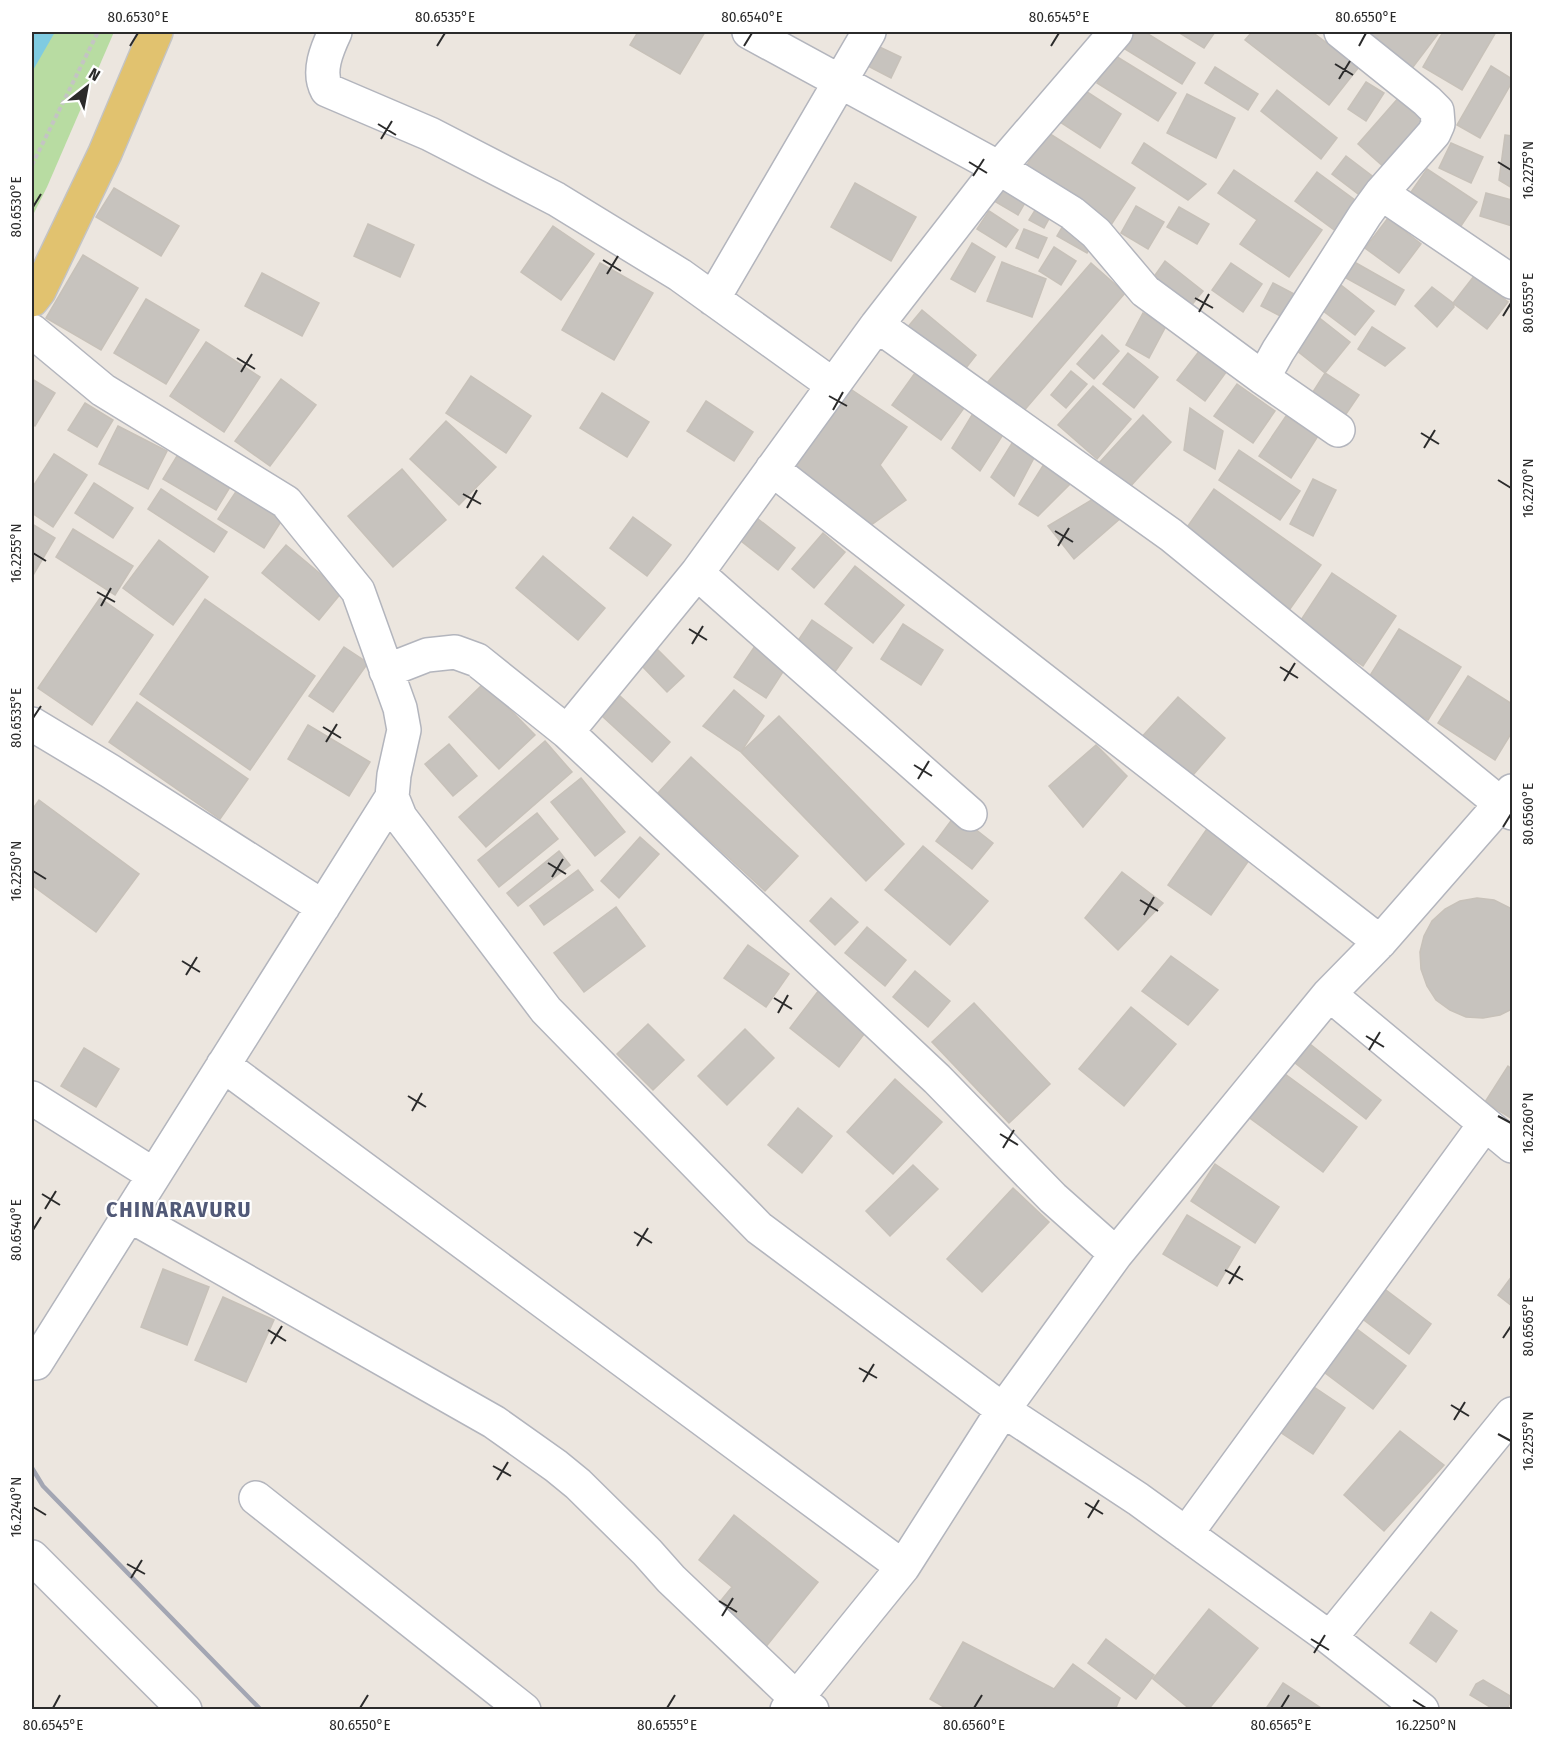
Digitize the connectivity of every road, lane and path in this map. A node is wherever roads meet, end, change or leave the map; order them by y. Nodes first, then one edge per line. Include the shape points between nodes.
1 (98, 32) edge
2 (156, 32) edge
3 (335, 32) edge
4 (749, 32) edge
5 (869, 32) edge
6 (1116, 32) edge
7 (1341, 32) edge
8 (841, 80) junction
9 (32, 165) edge
10 (999, 168) junction
11 (1381, 193) junction
12 (1512, 282) edge
13 (713, 298) junction
14 (32, 300) edge
15 (878, 325) junction
16 (32, 331) edge
17 (1263, 378) junction
18 (833, 386) junction
19 (1338, 430) dead end
20 (772, 469) junction
21 (697, 573) junction
22 (387, 671) junction
23 (32, 724) edge
24 (567, 732) junction
25 (392, 797) junction
26 (1509, 803) edge
27 (970, 814) dead end
28 (322, 907) junction
29 (1380, 942) junction
30 (1329, 994) junction
31 (223, 1065) junction
32 (32, 1098) edge
33 (1485, 1124) junction
34 (1512, 1146) edge
35 (154, 1175) junction
36 (129, 1215) junction
37 (1116, 1254) junction
38 (36, 1363) dead end
39 (1003, 1410) junction
40 (1512, 1414) edge
41 (256, 1498) dead end
42 (1186, 1534) junction
43 (32, 1557) edge
44 (903, 1567) junction
45 (1330, 1638) junction
46 (798, 1706) edge
47 (185, 1710) edge
48 (524, 1710) edge
49 (1422, 1710) edge

1 - 9 path
2 - 14 main road via 105,153
3 - 13 street via 322,75 327,90 430,134 556,199
4 - 8 street
5 - 8 street
6 - 10 street
7 - 11 street via 1437,111 1434,133
8 - 10 street
8 - 13 street
10 - 15 street
10 - 17 street via 1072,213 1096,233 1145,291
11 - 12 street
11 - 17 street
13 - 18 street
15 - 18 street
15 - 26 street via 1171,535
16 - 22 street via 103,390 286,502 358,591
17 - 19 street
18 - 20 street
20 - 21 street
20 - 29 street
21 - 24 street
21 - 27 street
22 - 24 street via 427,655 455,652 477,660
22 - 25 street via 404,730
23 - 28 street
24 - 37 street via 938,1079 1053,1198
25 - 28 street
25 - 39 street via 400,817 546,1010 759,1228
26 - 29 street
28 - 31 street
29 - 30 street
30 - 33 street
30 - 37 street
31 - 35 street
31 - 44 street
32 - 35 street
33 - 34 street
33 - 42 street
35 - 36 street
36 - 38 street
36 - 46 street via 494,1422 547,1459 578,1484
37 - 39 street
39 - 42 street
39 - 44 street
40 - 45 street
41 - 48 street
42 - 45 street
43 - 47 street
44 - 46 street
45 - 49 street

